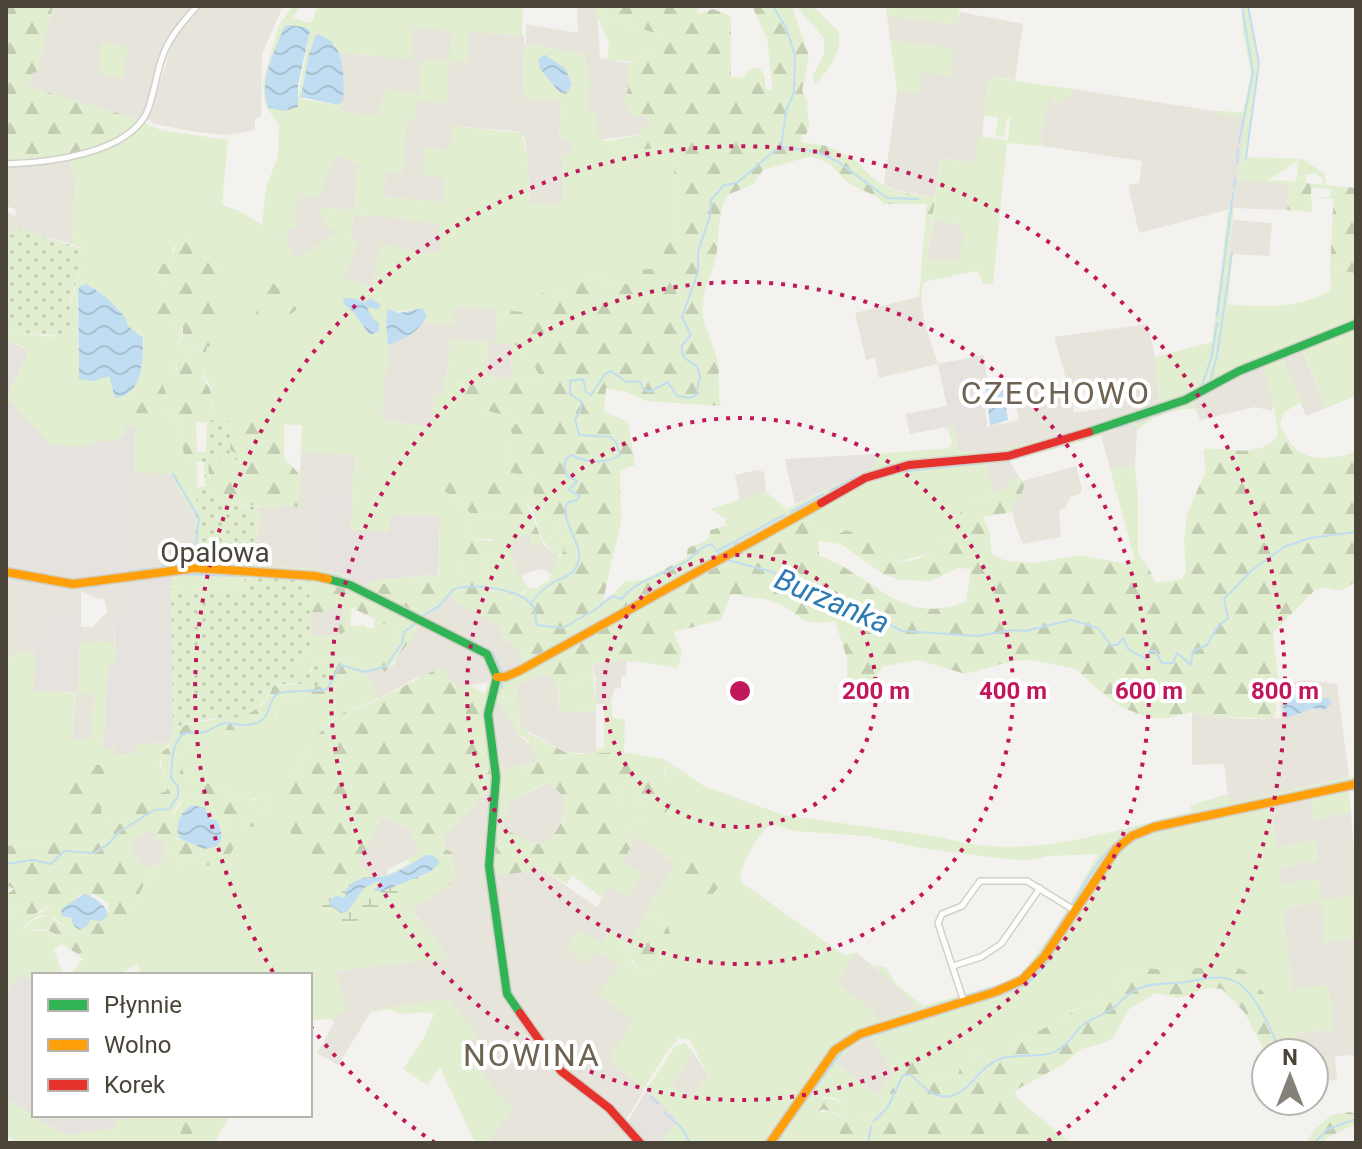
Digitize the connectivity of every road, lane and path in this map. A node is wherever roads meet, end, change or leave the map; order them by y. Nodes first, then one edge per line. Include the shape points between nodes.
1 (197, 6) edge
2 (6, 164) edge
3 (1356, 324) edge
4 (6, 572) edge
5 (497, 677) junction
6 (1356, 784) edge
7 (1040, 888) junction
8 (1074, 910) junction
9 (953, 966) junction
10 (964, 1002) junction
11 (640, 1143) edge
12 (770, 1143) edge

1 - 2 street via 166,49 138,125 106,145 72,157
3 - 5 street via 1239,371 1175,404 1103,429 1008,456 909,465 873,474 519,671
4 - 5 street, Opalowa via 73,584 188,568 315,576 350,585 484,652
5 - 11 street via 488,714 496,777 489,861 507,994 565,1077 609,1108
6 - 8 street via 1140,832 1117,848
7 - 8 street
7 - 9 street via 1001,944
7 - 9 street via 1027,881 980,881 962,906 942,914 938,923
8 - 10 street via 1027,977
9 - 10 street
10 - 12 street via 860,1034 841,1045

